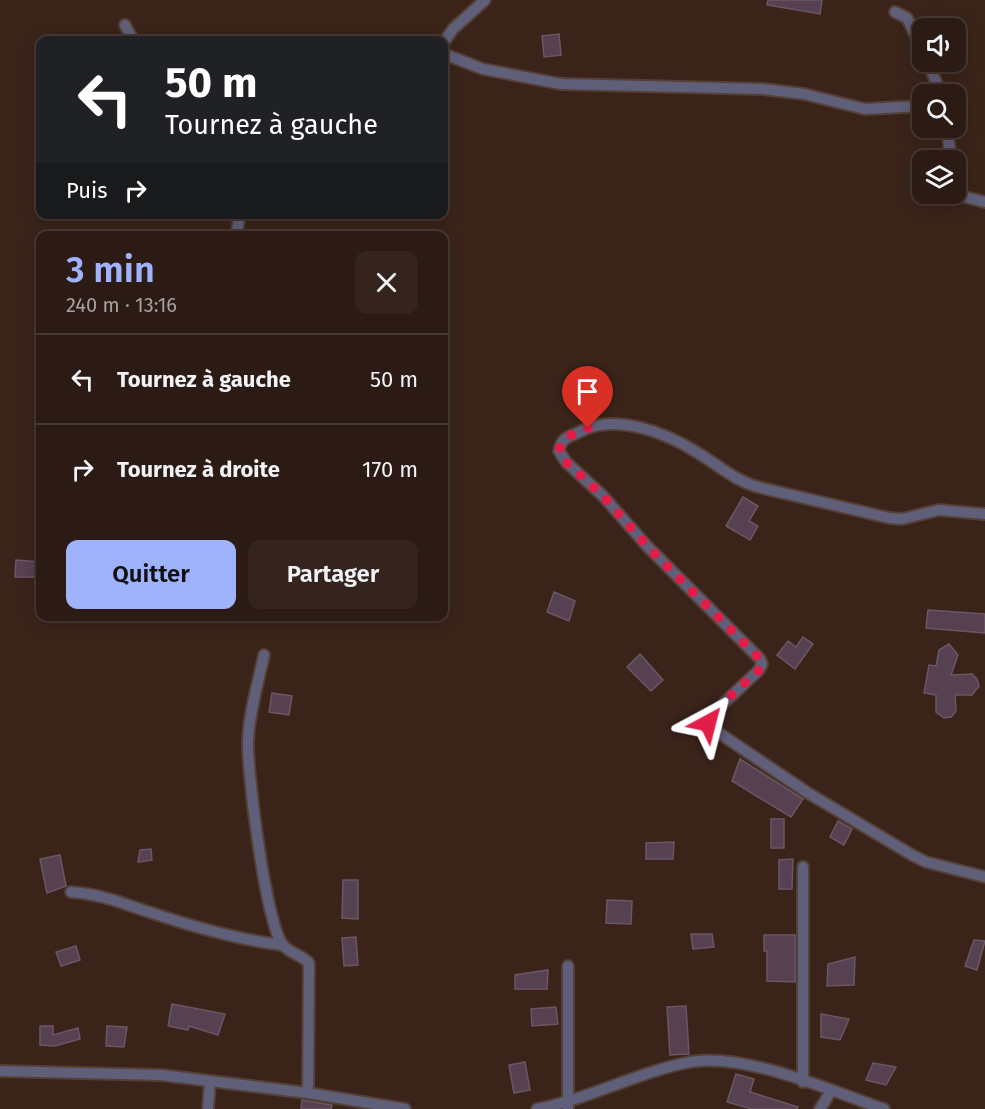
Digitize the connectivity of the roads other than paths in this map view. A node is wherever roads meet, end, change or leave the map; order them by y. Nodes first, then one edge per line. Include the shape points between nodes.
1 (485, 0) edge
2 (895, 12) dead end
3 (125, 25) dead end
4 (912, 28) edge
5 (131, 36) edge
6 (448, 36) edge
7 (448, 56) edge
8 (912, 107) edge
9 (966, 197) edge
10 (985, 202) edge
11 (985, 514) edge
12 (264, 655) dead end
13 (803, 867) dead end
14 (985, 877) edge
15 (71, 892) dead end
16 (283, 945) junction
17 (568, 966) dead end
18 (0, 1071) edge
19 (210, 1082) junction
20 (803, 1082) junction
21 (831, 1091) junction
22 (308, 1093) junction
23 (568, 1106) edge
24 (207, 1109) edge
25 (405, 1109) edge
26 (537, 1109) edge
27 (820, 1109) edge
28 (884, 1109) edge

1 - 6 street
2 - 4 street via 907,18
3 - 5 street
7 - 8 street via 483,69 561,84 763,89 865,109
9 - 10 street
11 - 14 street via 939,510 902,519 889,518 762,488 742,483 698,452 669,439 619,424 603,423 567,436 559,451 760,659 759,670 709,717 713,729 808,793 912,855
12 - 16 street via 250,723 249,756 265,884
13 - 20 street
15 - 16 street via 108,896 219,933
16 - 22 street via 309,963
17 - 23 street
18 - 19 street via 161,1076
19 - 22 street
19 - 24 street
20 - 21 street
20 - 23 street via 730,1062 691,1062
21 - 27 street
21 - 28 street
22 - 25 street
23 - 26 street

